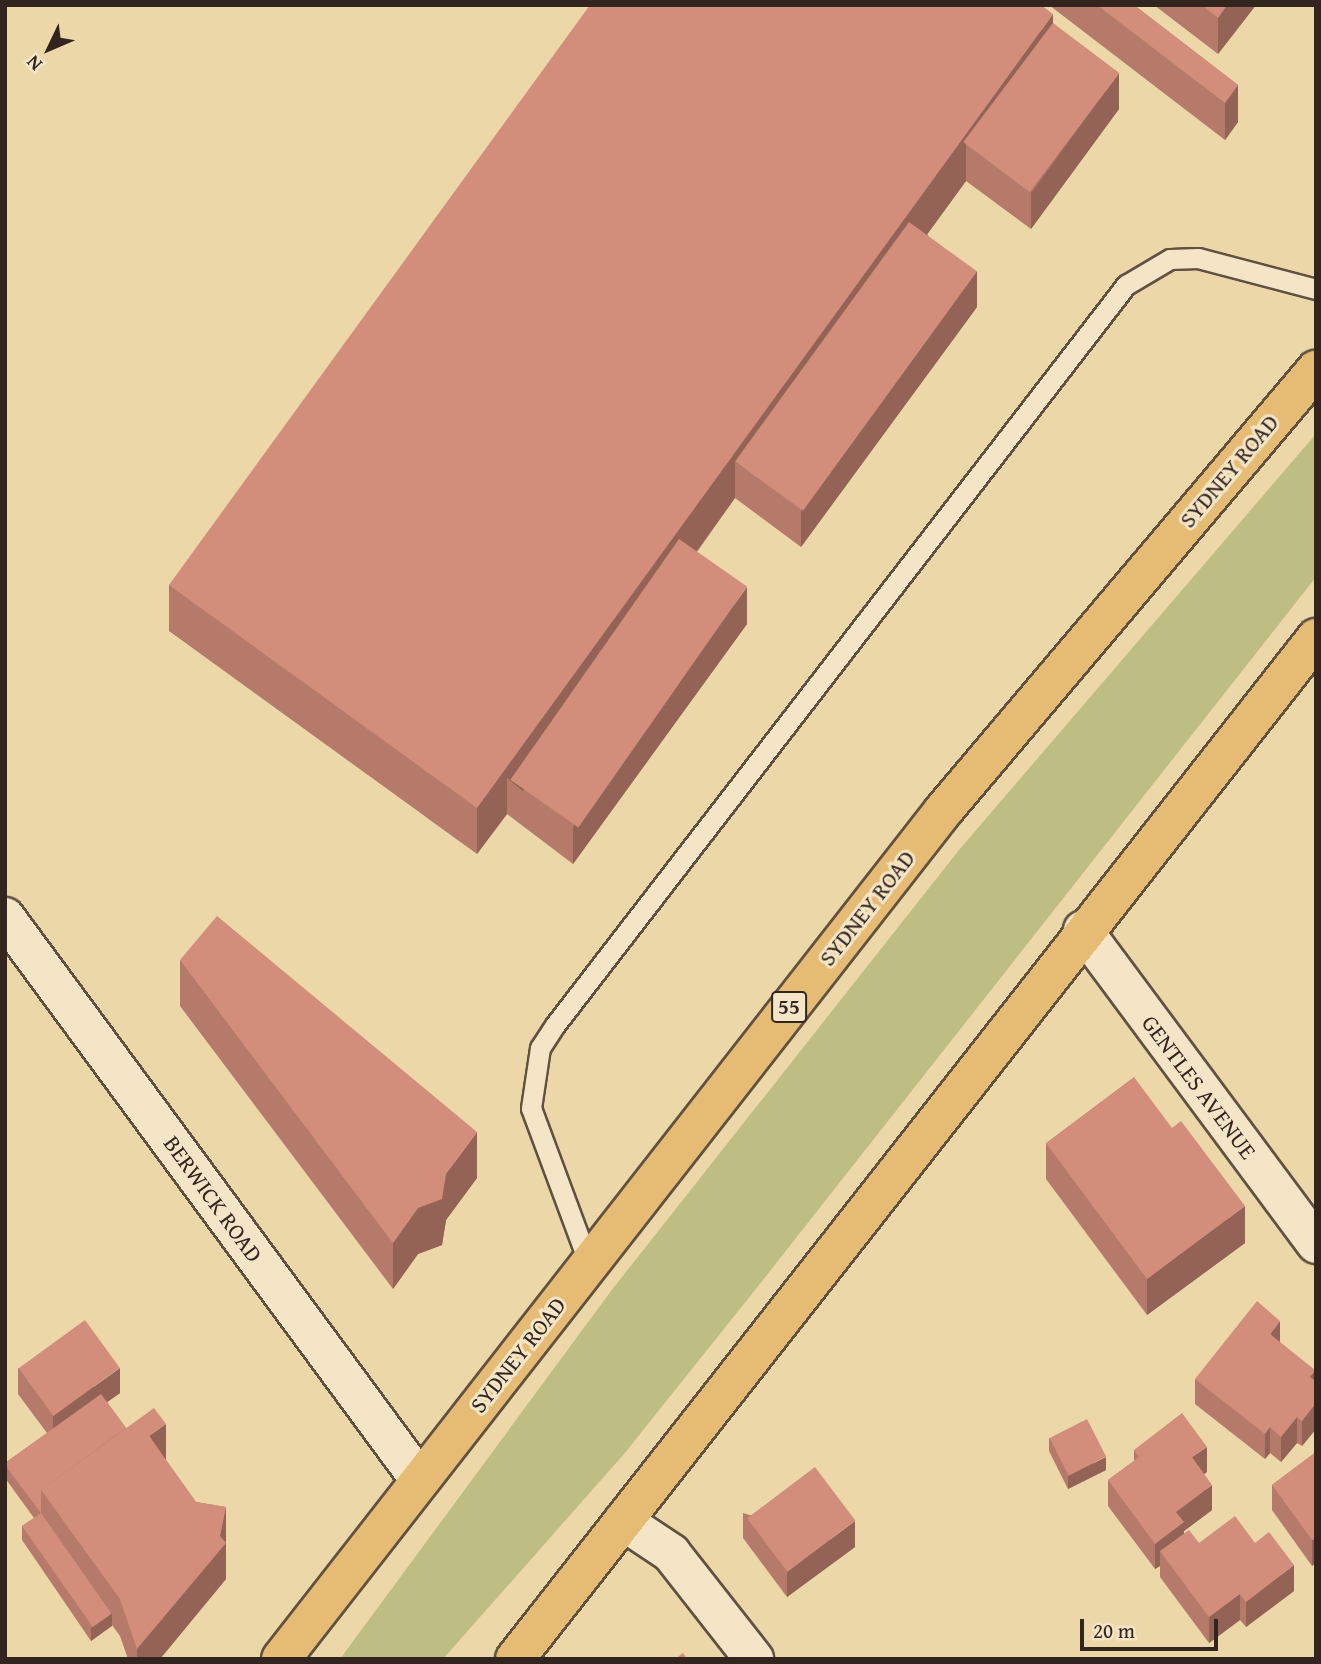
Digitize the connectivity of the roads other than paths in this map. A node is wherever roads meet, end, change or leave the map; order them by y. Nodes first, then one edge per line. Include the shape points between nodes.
1 (1316, 289) edge
2 (1316, 370) edge
3 (1316, 639) edge
4 (5, 917) edge
5 (1083, 930) junction
6 (1316, 1244) edge
7 (589, 1264) junction
8 (420, 1480) junction
9 (623, 1521) junction
10 (281, 1659) edge
11 (515, 1659) edge
12 (754, 1659) edge

1 - 7 lane via 1198,258 1170,259 1126,285 555,1025 540,1048 531,1108
2 - 7 highway, SYDNEY ROAD / 55 via 943,811
3 - 5 highway
4 - 8 street, BERWICK ROAD
5 - 6 street, GENTLES AVENUE
5 - 9 highway
7 - 8 highway, SYDNEY ROAD / 55
8 - 10 highway, SYDNEY ROAD / 55
9 - 11 highway
9 - 12 street via 671,1553

